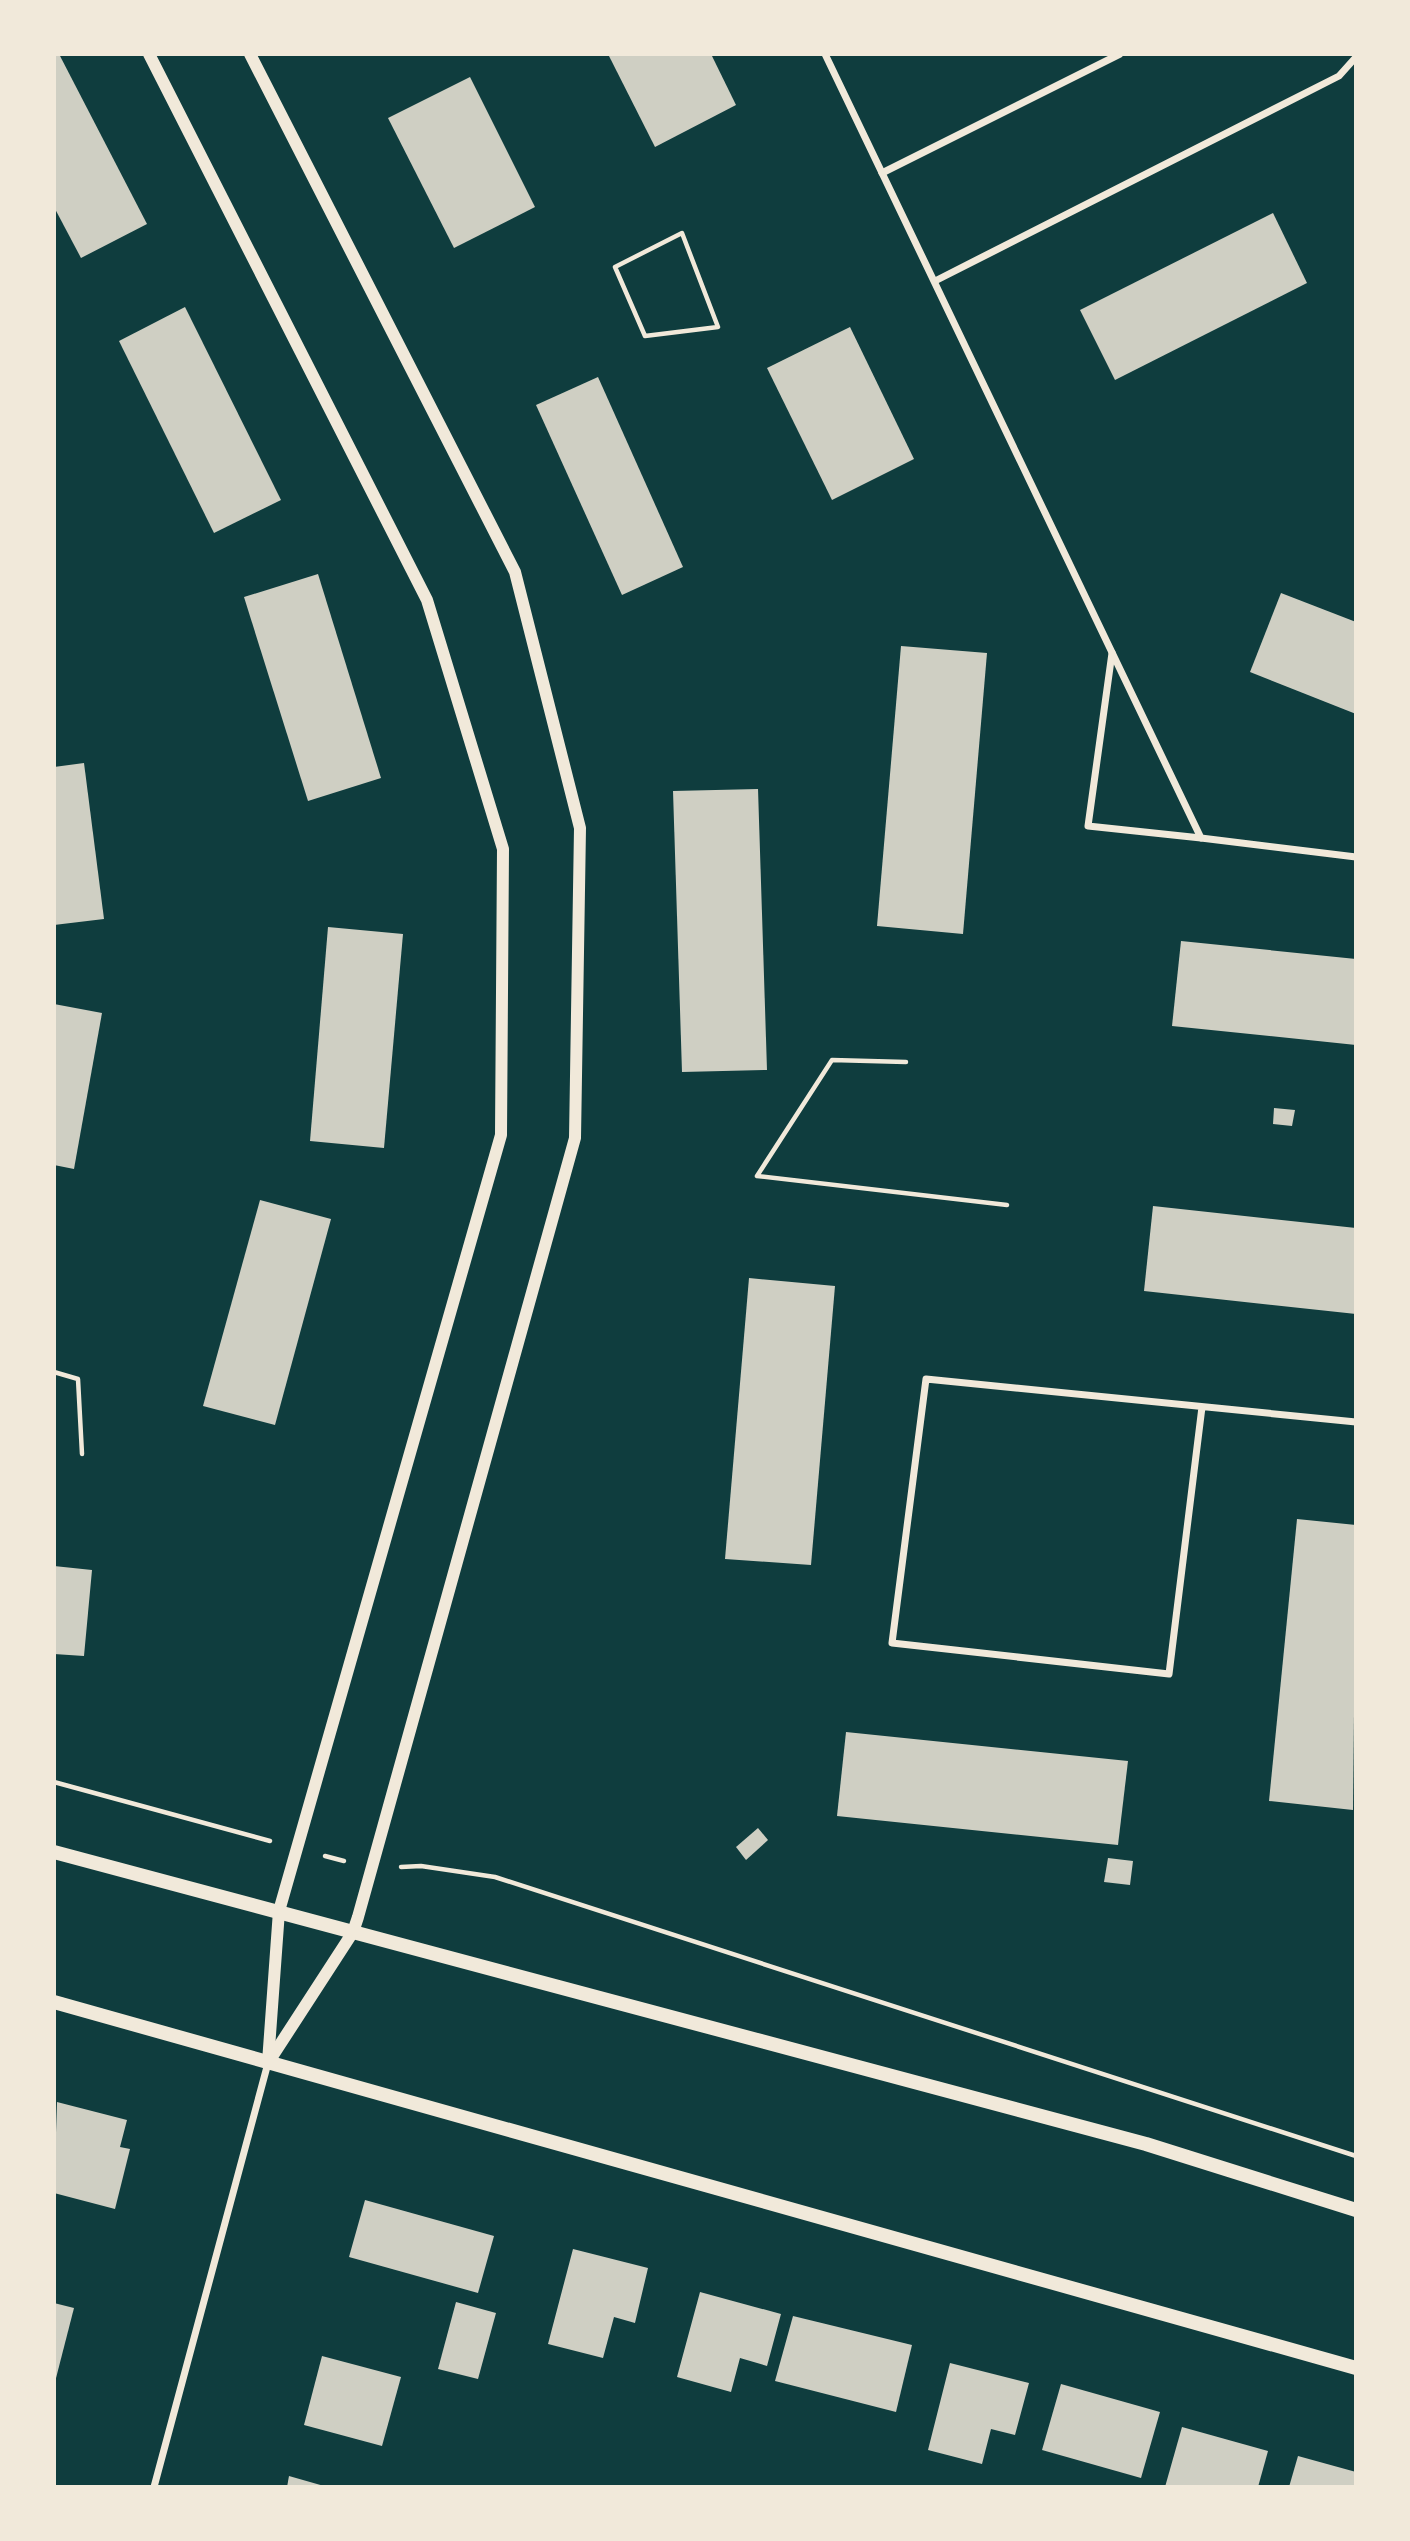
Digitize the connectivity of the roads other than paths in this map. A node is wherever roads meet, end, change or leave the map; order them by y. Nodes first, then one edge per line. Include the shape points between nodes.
1 (149, 54) edge
2 (250, 54) edge
3 (825, 54) edge
4 (1119, 54) edge
5 (1356, 57) edge
6 (882, 173) junction
7 (935, 281) junction
8 (1112, 652) junction
9 (1201, 838) junction
10 (1356, 858) edge
11 (1202, 1407) junction
12 (1356, 1422) edge
13 (54, 1852) edge
14 (279, 1911) junction
15 (353, 1932) junction
16 (54, 2002) edge
17 (268, 2063) junction
18 (1356, 2210) edge
19 (1356, 2368) edge
20 (154, 2487) edge

1 - 14 street via 427,600 503,849 501,1135
2 - 15 street via 515,572 580,828 575,1138
3 - 6 street
4 - 6 street
5 - 7 street via 1339,76
6 - 7 street
7 - 8 street
8 - 9 street
8 - 9 street via 1088,826
9 - 10 street
11 - 11 street via 926,1379 892,1643 1169,1674
11 - 12 street
13 - 14 main road
14 - 15 main road
14 - 17 street
15 - 17 street
15 - 18 main road via 1146,2144
16 - 17 main road
17 - 19 main road
17 - 20 street

